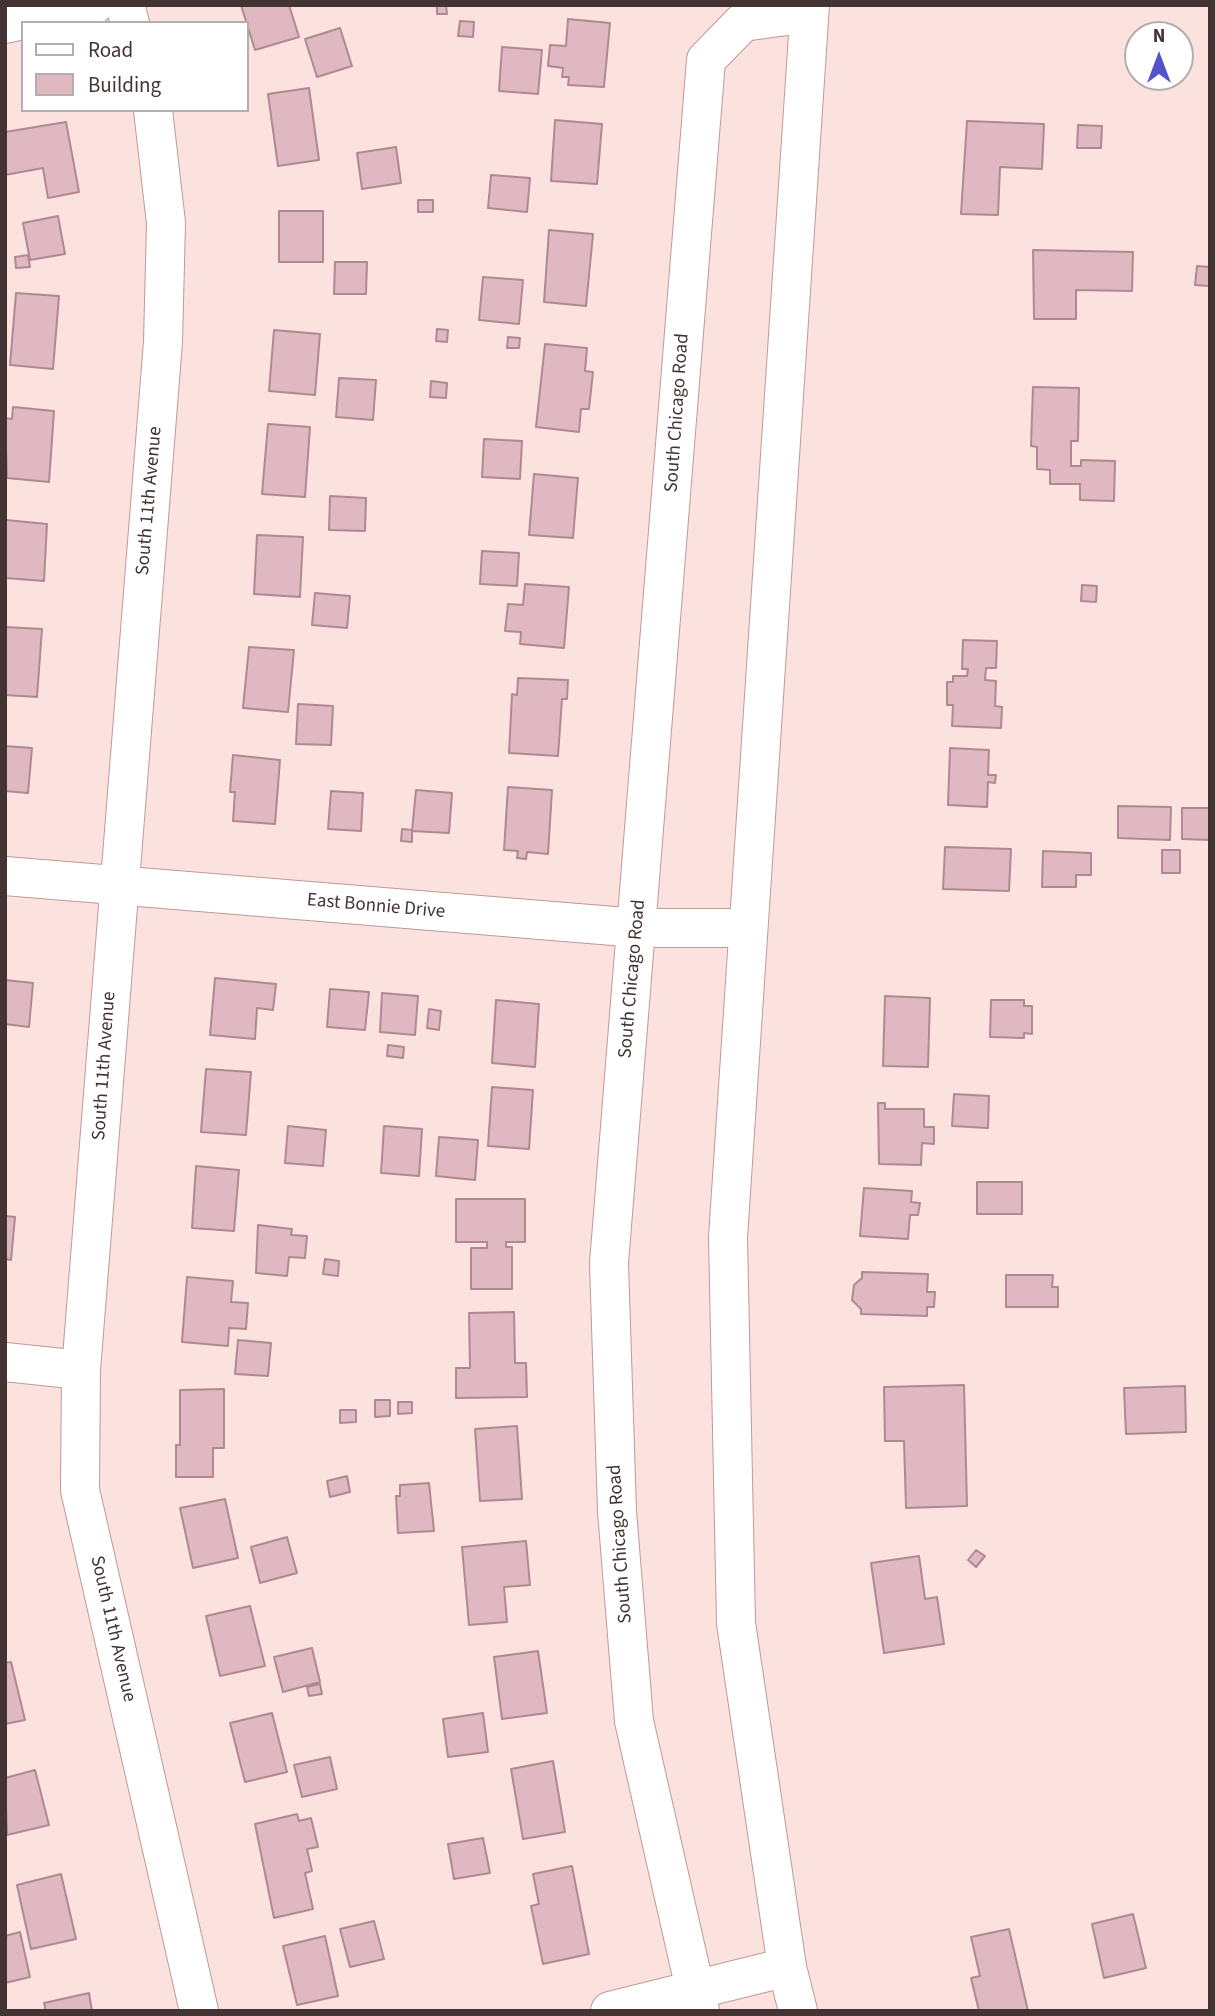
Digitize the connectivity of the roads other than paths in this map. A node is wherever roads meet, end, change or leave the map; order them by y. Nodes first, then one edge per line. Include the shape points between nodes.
1 (94, 5) edge
2 (809, 9) edge
3 (5, 24) edge
4 (153, 112) edge
5 (5, 876) edge
6 (119, 886) junction
7 (638, 928) junction
8 (748, 928) junction
9 (5, 1362) edge
10 (81, 1370) junction
11 (787, 1967) junction
12 (698, 2001) edge
13 (199, 2011) edge
14 (610, 2011) edge
15 (798, 2011) edge

1 - 3 street
2 - 7 street, South Chicago Road via 743,22 706,60
2 - 8 street, South Chicago Road
4 - 6 street, South 11th Avenue via 166,223 166,275
5 - 6 street, East Bonnie Drive
6 - 7 street, East Bonnie Drive
6 - 10 street, South 11th Avenue
7 - 8 street, East Bonnie Drive
7 - 12 street, South Chicago Road via 609,1264 617,1511 634,1721
8 - 11 street, South Chicago Road via 728,1237 736,1623
9 - 10 street
10 - 13 street, South 11th Avenue via 80,1490
11 - 12 street
11 - 15 street, South Chicago Road
12 - 14 street

